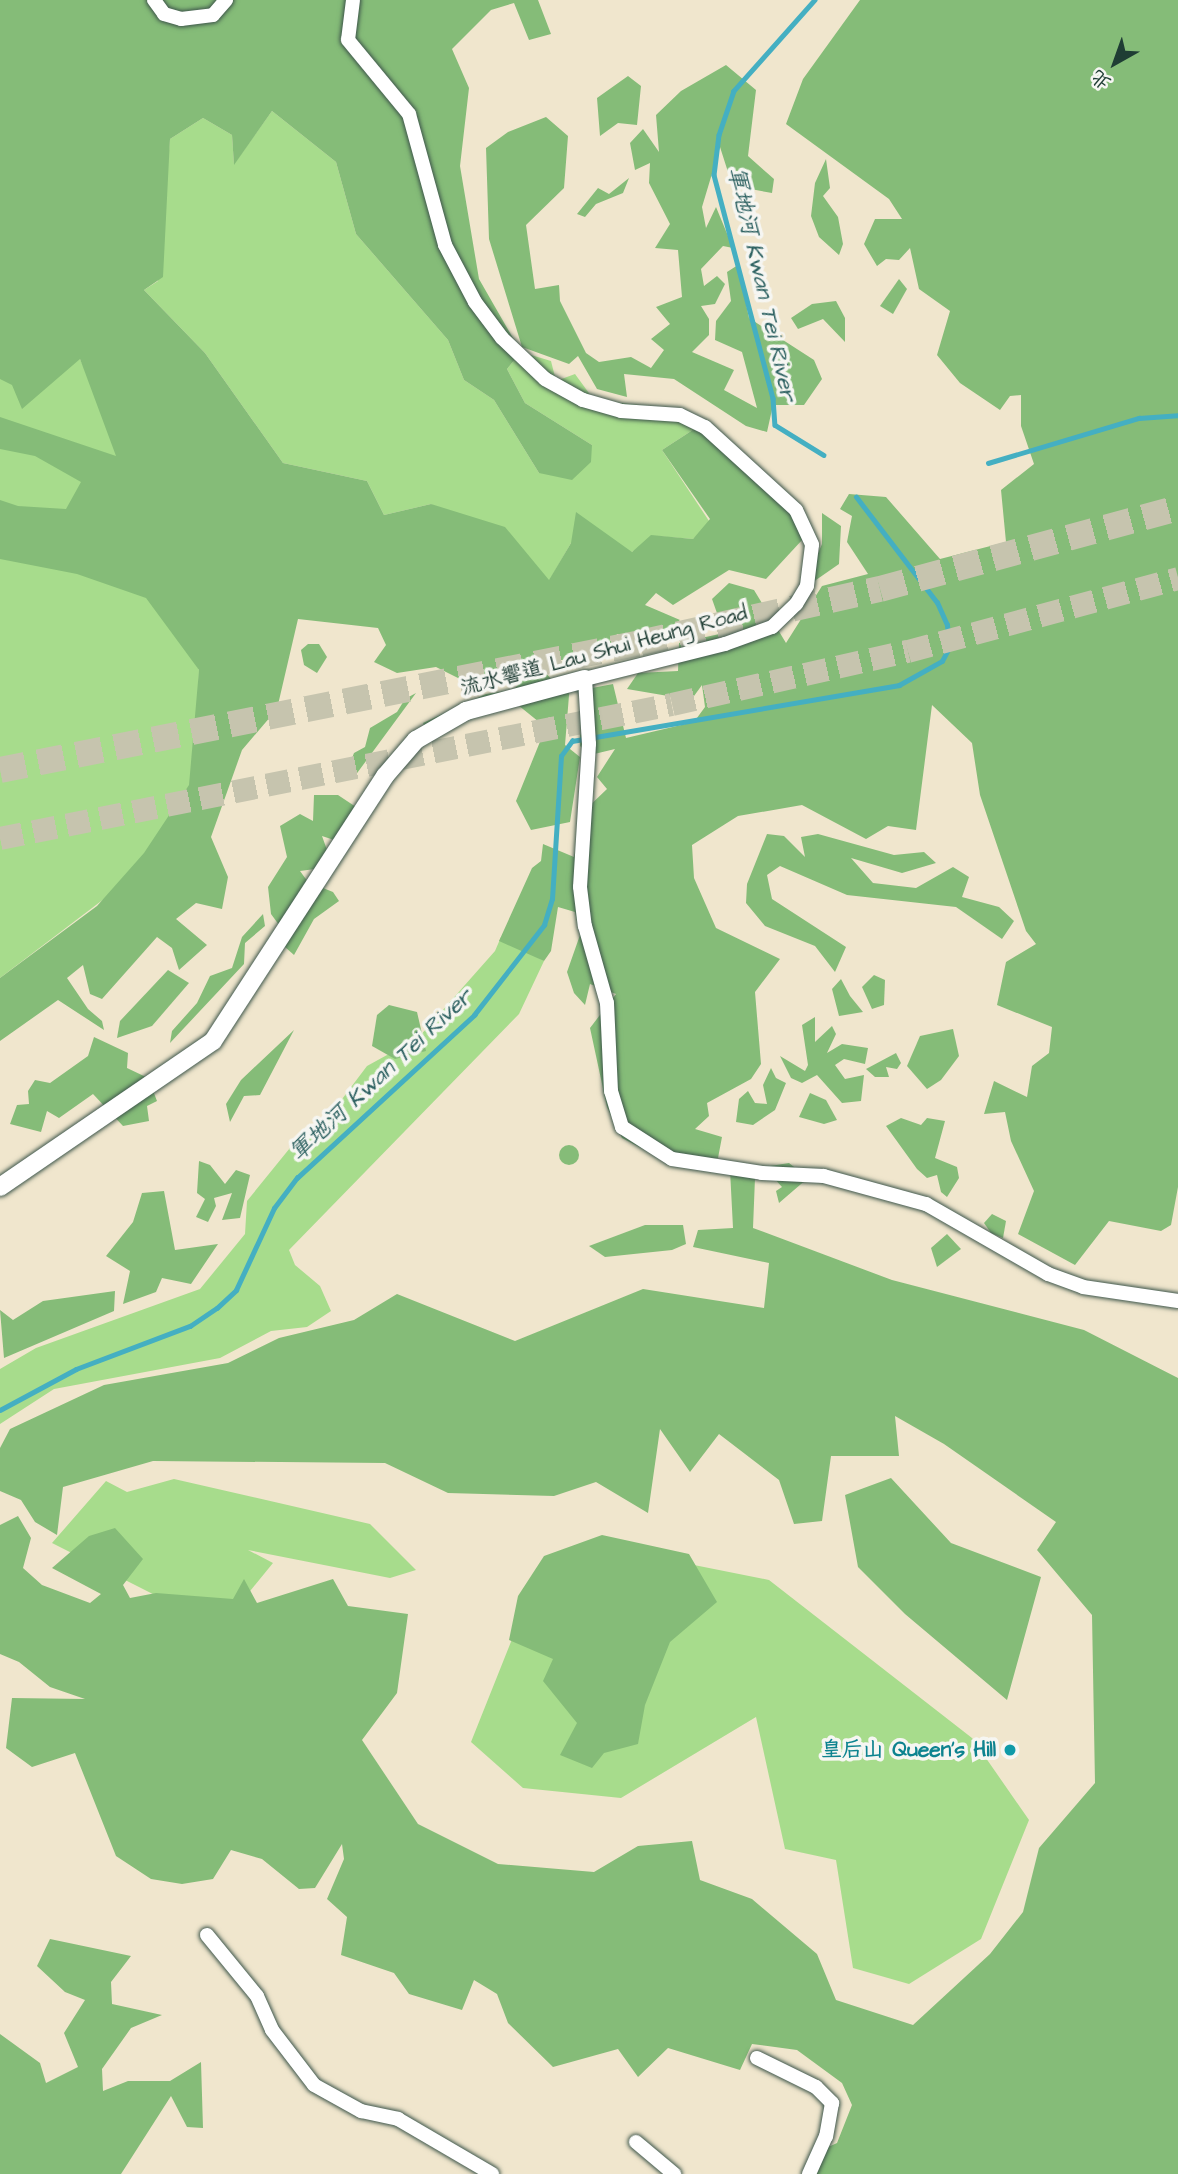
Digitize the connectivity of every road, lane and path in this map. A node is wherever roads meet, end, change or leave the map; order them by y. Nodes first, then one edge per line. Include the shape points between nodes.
1 (154, 0) edge
2 (226, 0) edge
3 (353, 0) edge
4 (585, 679) junction
5 (0, 1187) edge
6 (1178, 1301) edge
7 (207, 1935) dead end
8 (758, 2058) dead end
9 (636, 2142) dead end
10 (492, 2174) edge
11 (674, 2174) edge
12 (809, 2174) edge

1 - 2 street via 168,17 197,19 213,15
3 - 4 street, 流水響道 Lau Shui Heung Road via 348,40 405,107 445,245 470,293 502,338 545,379 583,400 621,411 680,415 705,426 790,505 810,538 813,558 807,586 796,604 772,626 725,644
4 - 5 street, 流水響道 Lau Shui Heung Road via 466,711 416,740 385,776 213,1041
4 - 6 street via 589,738 580,887 585,926 607,1003 611,1091 622,1127 672,1159 762,1173 824,1176 926,1204 1048,1274 1083,1287
7 - 10 street via 257,1996 272,2030 314,2085 361,2111 398,2119
8 - 12 street via 816,2087 832,2103 826,2136
9 - 11 street

